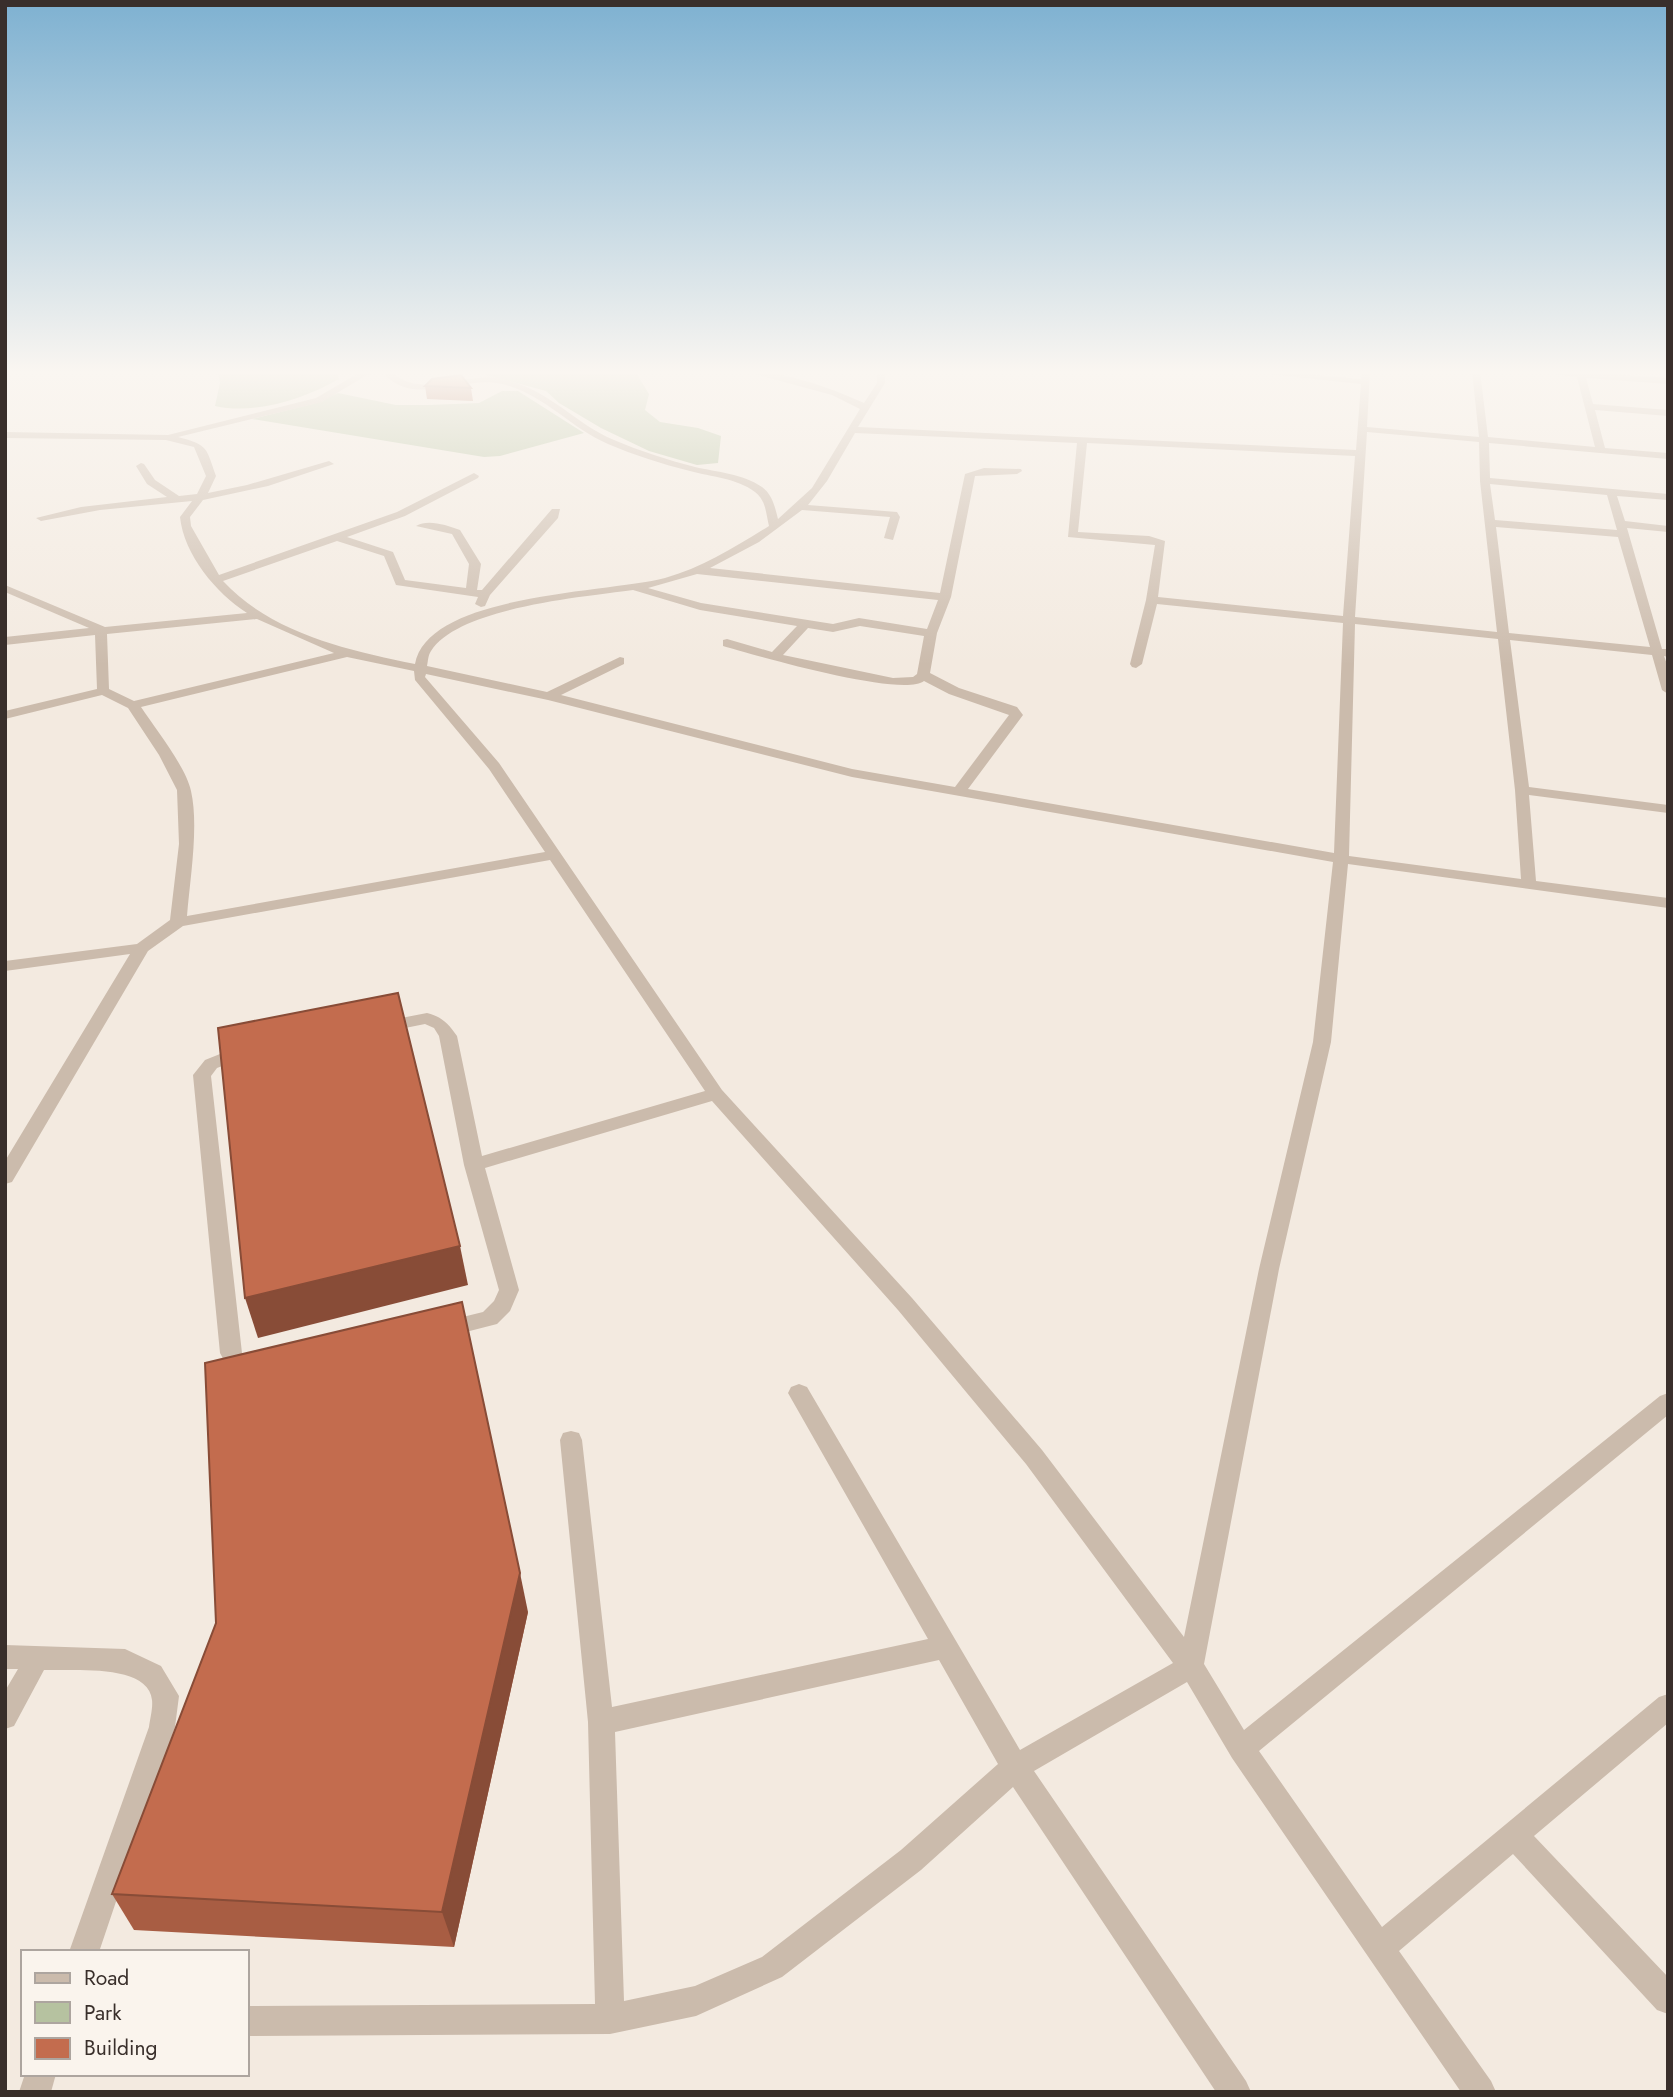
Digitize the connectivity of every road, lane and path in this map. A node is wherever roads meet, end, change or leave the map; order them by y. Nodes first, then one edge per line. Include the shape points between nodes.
1 (143, 469) edge
2 (208, 469) edge
3 (313, 469) edge
4 (693, 469) edge
5 (830, 469) edge
6 (1079, 469) edge
7 (1358, 469) edge
8 (1485, 469) edge
9 (1017, 471) dead end
10 (474, 476) dead end
11 (1485, 481) junction
12 (1611, 492) junction
13 (200, 497) junction
14 (1668, 497) edge
15 (176, 499) junction
16 (800, 507) junction
17 (556, 511) dead end
18 (41, 518) dead end
19 (1490, 523) junction
20 (421, 526) dead end
21 (774, 526) junction
22 (1622, 529) junction
23 (1668, 530) edge
24 (340, 538) junction
25 (889, 538) dead end
26 (696, 570) junction
27 (216, 580) junction
28 (5, 588) edge
29 (637, 588) junction
30 (471, 591) junction
31 (485, 594) junction
32 (945, 597) junction
33 (1152, 600) junction
34 (477, 614) junction
35 (259, 615) junction
36 (1349, 620) junction
37 (806, 623) junction
38 (101, 629) junction
39 (931, 632) junction
40 (1504, 636) junction
41 (5, 641) edge
42 (727, 643) dead end
43 (347, 653) junction
44 (1662, 653) edge
45 (774, 657) junction
46 (620, 661) dead end
47 (1136, 664) dead end
48 (417, 667) junction
49 (923, 676) junction
50 (1668, 690) edge
51 (103, 691) junction
52 (549, 696) junction
53 (133, 705) junction
54 (5, 715) edge
55 (1522, 790) junction
56 (959, 791) junction
57 (1668, 809) edge
58 (553, 855) junction
59 (1341, 859) junction
60 (1529, 884) junction
61 (1668, 903) edge
62 (178, 922) junction
63 (142, 948) junction
64 (5, 966) edge
65 (716, 1094) junction
66 (474, 1164) junction
67 (5, 1177) edge
68 (799, 1393) dead end
69 (1668, 1402) edge
70 (571, 1440) dead end
71 (946, 1647) junction
72 (5, 1657) edge
73 (38, 1657) junction
74 (1191, 1666) junction
75 (1668, 1706) edge
76 (5, 1717) edge
77 (601, 1722) junction
78 (1241, 1749) junction
79 (1015, 1766) junction
80 (1514, 1835) junction
81 (1380, 1948) junction
82 (85, 1950) edge
83 (1668, 1999) edge
84 (610, 2019) junction
85 (248, 2021) edge
86 (1235, 2092) edge
87 (1480, 2092) edge

1 - 15 street via 151,482
2 - 13 street via 211,476
3 - 13 street
4 - 21 street via 760,490 768,500
5 - 16 street
6 - 33 street via 1072,535 1157,540 1161,548
7 - 36 street
8 - 11 street
9 - 32 street via 970,474
10 - 24 street via 420,506
11 - 12 street
11 - 19 street
12 - 14 street
12 - 22 street
13 - 15 street
13 - 27 street via 186,517 186,526
15 - 18 street via 82,508
16 - 21 street
16 - 25 street via 893,514
17 - 31 street
19 - 22 street
19 - 40 street
20 - 30 street via 456,532 475,564
21 - 26 street
22 - 23 street
22 - 44 street
24 - 27 street
24 - 30 street via 389,554 400,583
26 - 29 street
26 - 32 street
27 - 35 street
28 - 38 street
29 - 34 street
29 - 37 street via 700,606
30 - 31 street
31 - 34 street
32 - 39 street
33 - 36 street
33 - 47 street
34 - 48 street via 436,636
35 - 38 street
35 - 43 street
36 - 40 street
36 - 59 street
37 - 39 street via 839,628 859,622
37 - 45 street
38 - 41 street
38 - 51 street
39 - 49 street
40 - 44 street
40 - 55 street
42 - 45 street
43 - 48 street
43 - 53 street
44 - 50 street
45 - 49 street via 893,682 917,681
46 - 52 street
48 - 52 street
48 - 58 street via 419,677 494,766
49 - 56 street via 1016,715
51 - 53 street
51 - 54 street
52 - 56 street via 852,773
53 - 62 street via 184,790 186,844
55 - 57 street
55 - 60 street
56 - 59 street
58 - 62 street
58 - 65 street
59 - 60 street
59 - 74 street via 1322,1042 1269,1269
60 - 61 street
62 - 63 street
63 - 64 street
63 - 67 street
65 - 66 street
65 - 74 street via 905,1304 1034,1457
66 - 66 street via 509,1290 490,1318 263,1375 240,1369 231,1353 202,1075 211,1064 427,1018 440,1024 448,1036
68 - 71 street
69 - 78 street
70 - 77 street
71 - 77 street
71 - 79 street
72 - 73 street
73 - 76 street
73 - 82 street via 125,1661 152,1674 166,1696 162,1727
74 - 78 street
74 - 79 street
75 - 80 street
77 - 84 street
78 - 81 street
79 - 84 street via 911,1860 772,1967 696,2001
79 - 86 street
80 - 81 street
80 - 83 street
81 - 87 street
84 - 85 street

